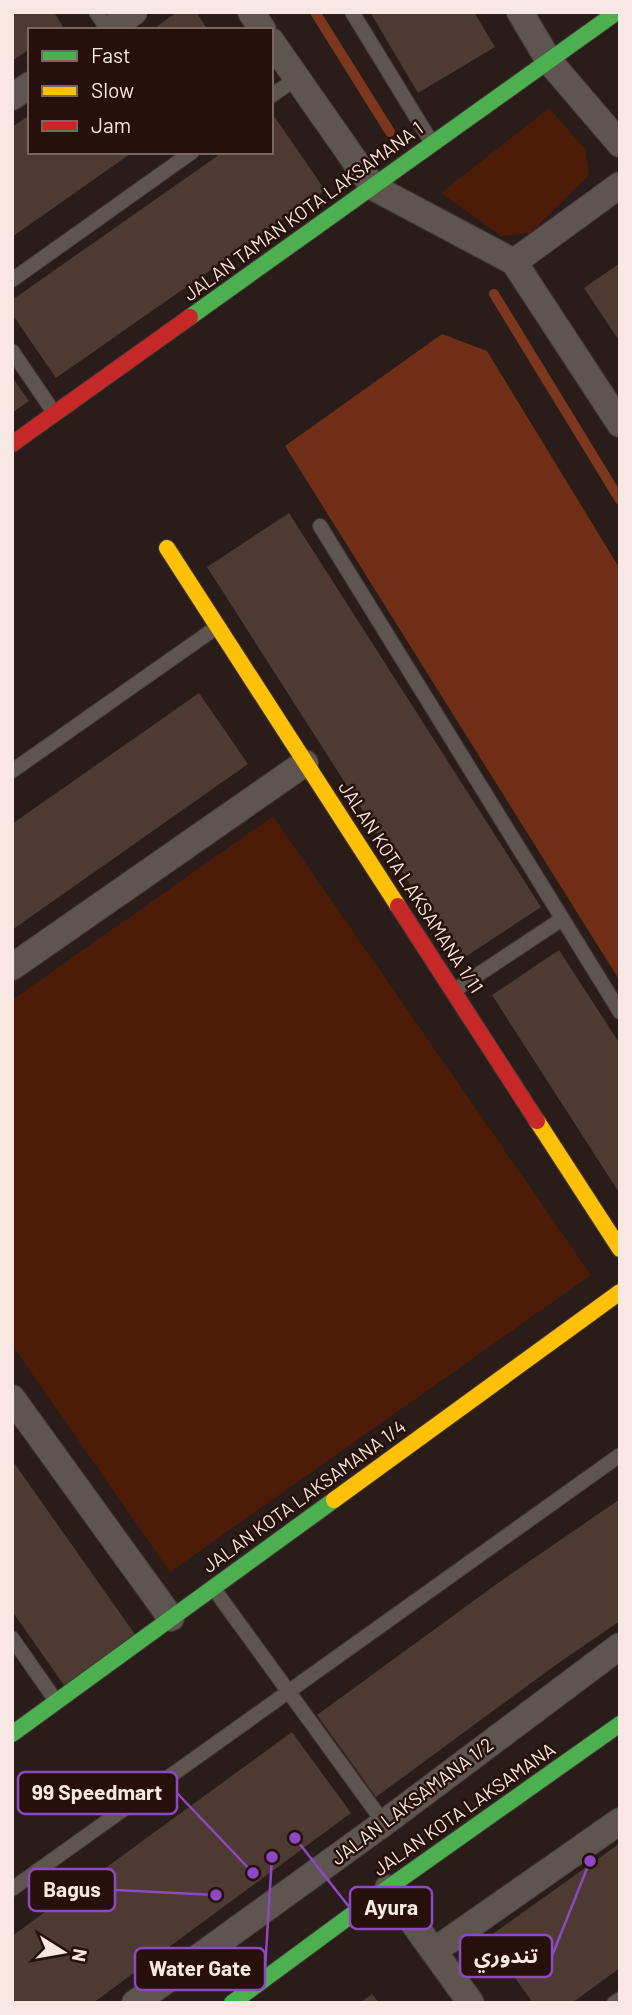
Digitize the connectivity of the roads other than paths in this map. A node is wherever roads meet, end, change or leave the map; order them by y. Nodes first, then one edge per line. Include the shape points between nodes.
1 (96, 12) edge
2 (134, 12) edge
3 (251, 12) edge
4 (352, 12) edge
5 (520, 12) edge
6 (617, 12) edge
7 (108, 28) edge
8 (112, 28) edge
9 (262, 28) edge
10 (273, 44) edge
11 (549, 61) junction
12 (297, 78) junction
13 (28, 86) edge
14 (273, 95) edge
15 (12, 97) edge
16 (433, 144) junction
17 (620, 144) edge
18 (189, 154) edge
19 (620, 185) edge
20 (373, 187) junction
21 (514, 262) junction
22 (12, 280) edge
23 (12, 351) edge
24 (55, 415) junction
25 (620, 424) edge
26 (12, 444) edge
27 (320, 526) dead end
28 (167, 548) dead end
29 (218, 626) junction
30 (305, 762) junction
31 (12, 772) edge
32 (562, 919) junction
33 (12, 967) edge
34 (453, 991) junction
35 (620, 1012) edge
36 (620, 1249) edge
37 (620, 1292) edge
38 (12, 1398) edge
39 (620, 1455) edge
40 (214, 1588) junction
41 (171, 1618) junction
42 (12, 1638) edge
43 (620, 1646) edge
44 (289, 1692) junction
45 (56, 1702) junction
46 (620, 1724) edge
47 (12, 1734) edge
48 (620, 1821) edge
49 (384, 1823) junction
50 (388, 1888) junction
51 (12, 1889) edge
52 (434, 1951) junction
53 (620, 1999) edge
54 (135, 2003) edge
55 (232, 2003) edge
56 (471, 2003) edge
57 (614, 2003) edge

1 - 7 lane
2 - 8 street
3 - 9 street
4 - 16 lane
5 - 11 street
6 - 11 street, JALAN TAMAN KOTA LAKSAMANA 1
10 - 12 street
11 - 16 street, JALAN TAMAN KOTA LAKSAMANA 1
11 - 17 street
12 - 14 lane
12 - 20 street
13 - 15 street
16 - 20 street, JALAN TAMAN KOTA LAKSAMANA 1
18 - 22 lane
19 - 21 street
20 - 21 street
20 - 24 street, JALAN TAMAN KOTA LAKSAMANA 1
21 - 25 street
23 - 24 lane
24 - 26 street, JALAN TAMAN KOTA LAKSAMANA 1
27 - 32 lane
28 - 29 street, JALAN KOTA LAKSAMANA 1/11
29 - 30 street, JALAN KOTA LAKSAMANA 1/11
29 - 31 lane
30 - 33 street
30 - 34 street, JALAN KOTA LAKSAMANA 1/11
32 - 34 lane
32 - 35 lane
34 - 36 street, JALAN KOTA LAKSAMANA 1/11
37 - 40 street, JALAN KOTA LAKSAMANA 1/4
38 - 41 street
39 - 44 lane
40 - 41 street, JALAN KOTA LAKSAMANA 1/4
40 - 44 lane
41 - 45 street, JALAN KOTA LAKSAMANA 1/4
42 - 45 lane
43 - 49 street, JALAN LAKSAMANA 1/2
44 - 49 lane
44 - 51 lane
45 - 47 street, JALAN KOTA LAKSAMANA 1/4
46 - 50 street, JALAN KOTA LAKSAMANA
48 - 52 street
49 - 54 street, JALAN LAKSAMANA 1/2
50 - 52 street
50 - 55 street, JALAN KOTA LAKSAMANA
52 - 56 street
53 - 57 lane

